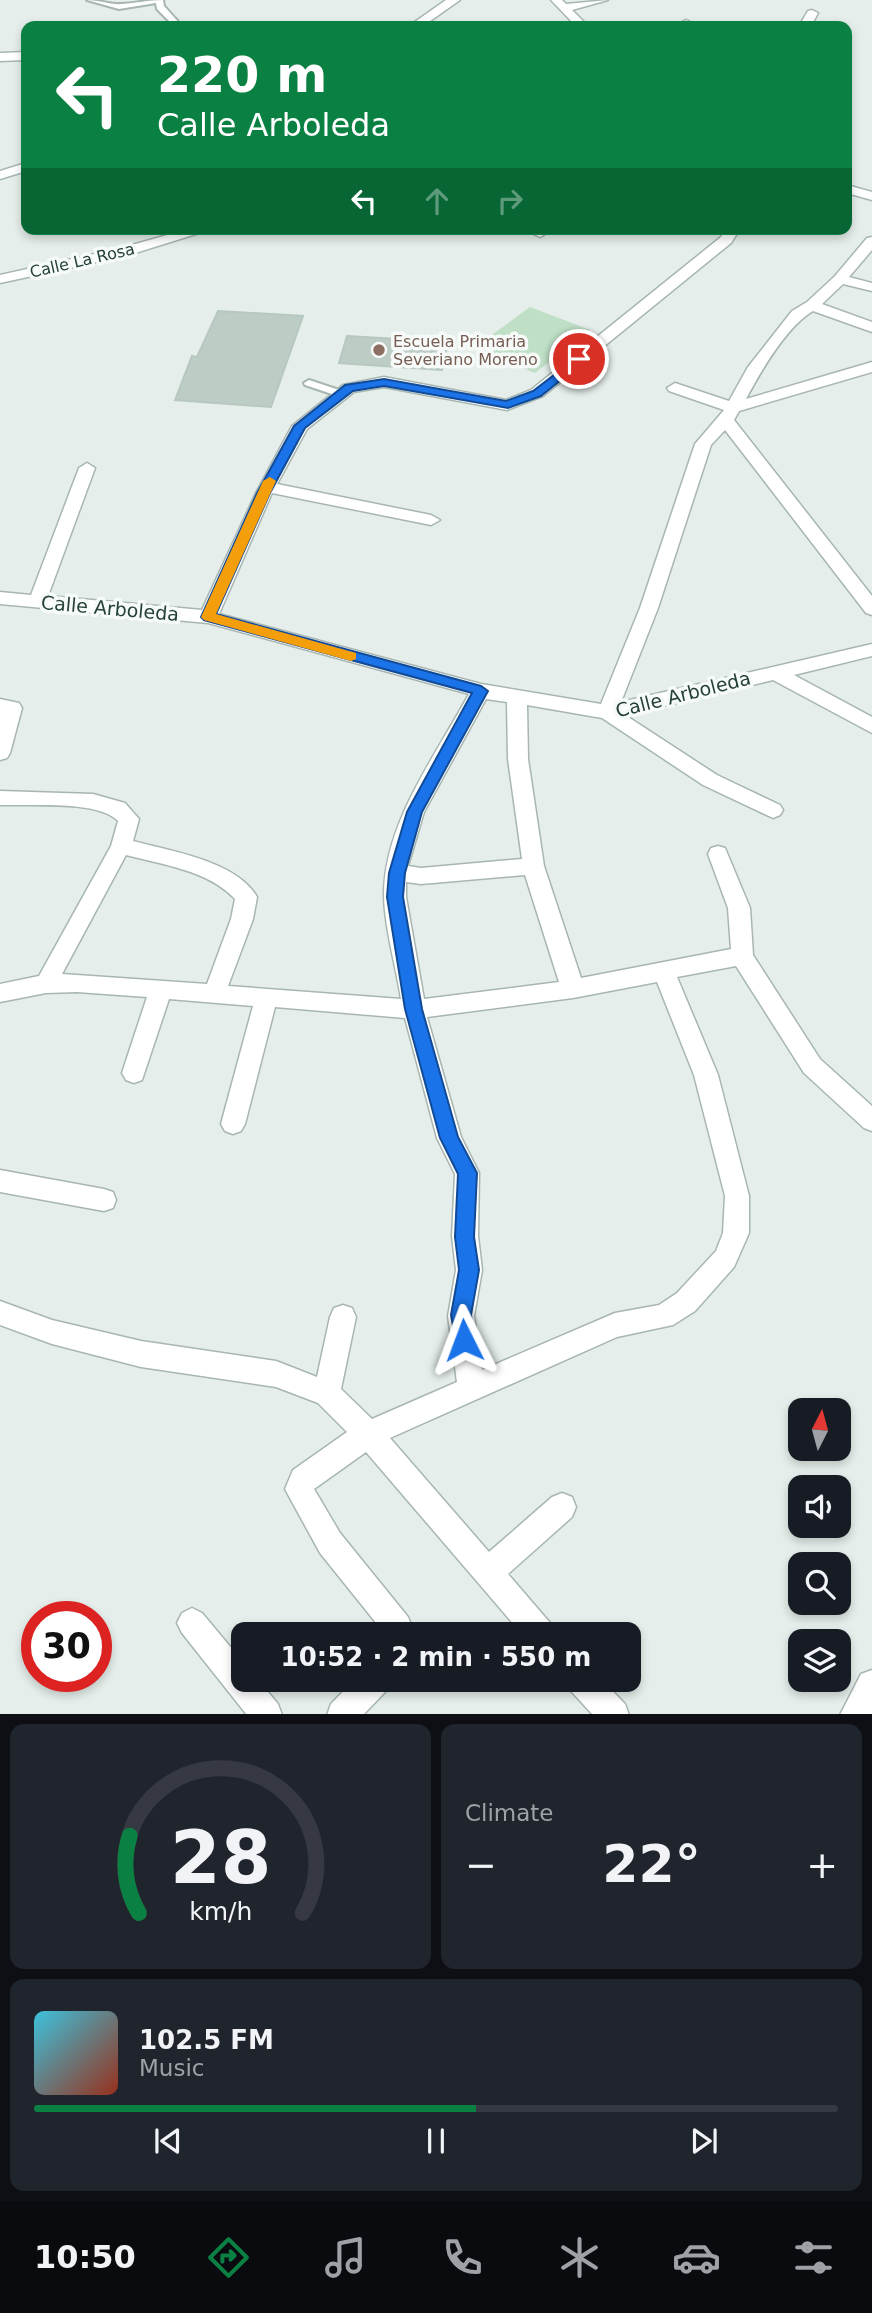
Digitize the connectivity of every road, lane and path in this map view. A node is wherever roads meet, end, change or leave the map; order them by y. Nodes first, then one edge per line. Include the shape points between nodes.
1 (91, 0) edge
2 (159, 0) edge
3 (454, 0) edge
4 (602, 0) edge
5 (558, 4) edge
6 (813, 13) dead end
7 (173, 21) edge
8 (422, 21) edge
9 (577, 21) edge
10 (809, 21) edge
11 (21, 56) edge
12 (0, 57) edge
13 (21, 169) edge
14 (0, 175) edge
15 (852, 190) edge
16 (872, 196) edge
17 (184, 235) edge
18 (729, 235) edge
19 (872, 241) edge
20 (0, 279) edge
21 (840, 279) junction
22 (872, 288) edge
23 (812, 305) junction
24 (872, 327) edge
25 (872, 367) edge
26 (309, 383) dead end
27 (675, 388) dead end
28 (341, 394) junction
29 (730, 414) junction
30 (87, 468) dead end
31 (267, 487) junction
32 (431, 520) dead end
33 (0, 598) edge
34 (37, 602) junction
35 (872, 609) edge
36 (208, 617) junction
37 (872, 650) edge
38 (774, 672) junction
39 (481, 691) junction
40 (517, 699) junction
41 (0, 706) edge
42 (607, 712) junction
43 (872, 726) edge
44 (0, 753) edge
45 (0, 799) edge
46 (773, 810) dead end
47 (121, 846) junction
48 (718, 854) dead end
49 (533, 866) junction
50 (397, 873) junction
51 (742, 956) junction
52 (664, 972) junction
53 (46, 984) junction
54 (573, 989) junction
55 (161, 990) junction
56 (0, 993) edge
57 (214, 994) junction
58 (266, 998) junction
59 (414, 1009) junction
60 (134, 1073) dead end
61 (872, 1121) edge
62 (233, 1124) dead end
63 (0, 1181) edge
64 (104, 1200) dead end
65 (0, 1312) edge
66 (343, 1317) dead end
67 (471, 1389) junction
68 (327, 1394) junction
69 (368, 1434) junction
70 (562, 1507) dead end
71 (488, 1573) junction
72 (394, 1622) edge
73 (531, 1622) edge
74 (192, 1623) dead end
75 (872, 1685) edge
76 (363, 1692) edge
77 (593, 1692) edge
78 (267, 1714) edge
79 (342, 1714) edge
80 (614, 1714) edge
81 (855, 1714) edge

1 - 2 lane via 120,7
2 - 7 lane
3 - 8 street
4 - 5 street
5 - 9 street
6 - 10 street
11 - 12 street
13 - 14 street
15 - 16 street
17 - 20 street, Calle La Rosa
18 - 28 street via 537,393 508,405 384,382 356,386
19 - 21 street
21 - 22 street
21 - 23 street
23 - 24 street
23 - 29 street via 797,314 763,359
25 - 29 street
26 - 28 lane
27 - 29 street
28 - 31 street via 300,426
29 - 35 street
29 - 42 street via 703,444 649,608
30 - 34 street
31 - 32 street
31 - 36 street
33 - 34 street, Calle Arboleda
34 - 36 street, Calle Arboleda
36 - 39 street, Calle Arboleda
37 - 38 street, Calle Arboleda
38 - 42 street, Calle Arboleda
38 - 43 street
39 - 40 street, Calle Arboleda
39 - 50 street via 414,812
40 - 42 street, Calle Arboleda
40 - 49 street via 518,759
41 - 44 street via 12,708
42 - 46 street via 710,780
45 - 47 street via 93,802 118,808 130,819
47 - 53 street
47 - 57 street via 216,874 238,885 246,897
48 - 51 street via 739,908
49 - 50 street via 433,876
49 - 54 street
50 - 59 street via 396,910
51 - 52 street
51 - 61 street via 812,1066
52 - 54 street
52 - 67 street via 706,1075 737,1196 736,1233 725,1259 686,1303 664,1316 615,1325
53 - 55 street
53 - 56 street
54 - 59 street
55 - 57 street
55 - 60 street
57 - 58 street
58 - 59 street
58 - 62 street
59 - 67 street via 449,1138 467,1173 469,1270 461,1315
63 - 64 street
65 - 68 street via 52,1332 141,1354 276,1374
66 - 68 street
67 - 69 street
68 - 69 street
69 - 71 street
69 - 72 street via 303,1480 299,1489 330,1543
70 - 71 street
71 - 73 street
74 - 78 street
75 - 81 street
76 - 79 street
77 - 80 street

